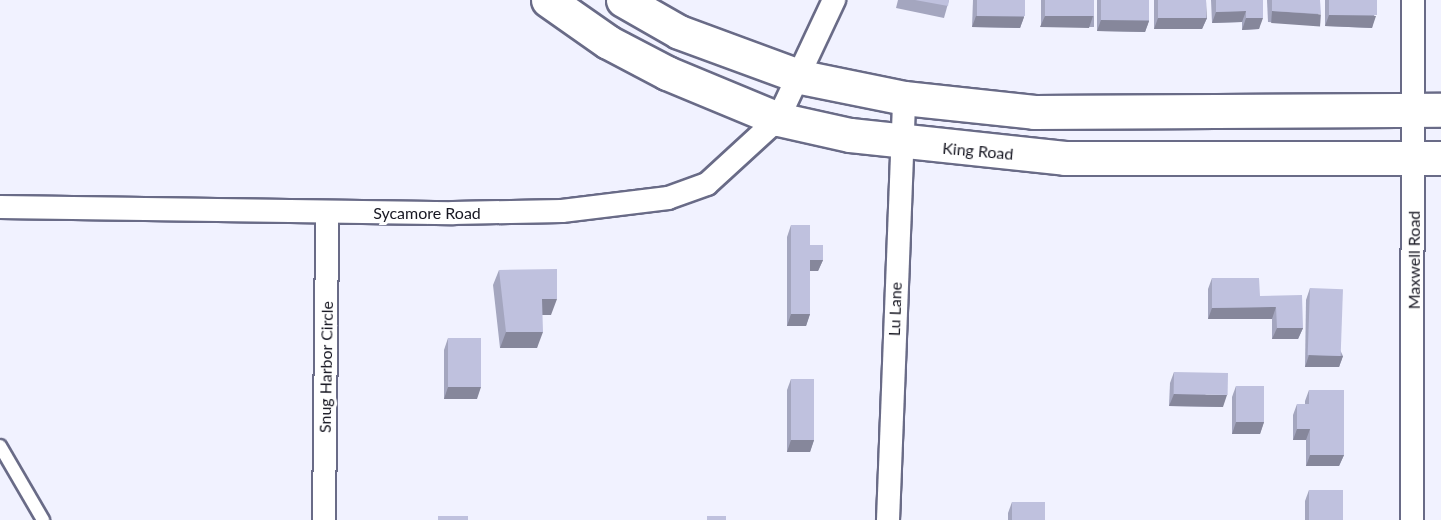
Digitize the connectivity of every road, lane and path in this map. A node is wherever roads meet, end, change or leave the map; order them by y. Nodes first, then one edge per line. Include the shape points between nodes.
1 (548, 0) edge
2 (624, 0) edge
3 (834, 0) edge
4 (1413, 0) edge
5 (801, 77) junction
6 (904, 98) junction
7 (1427, 110) edge
8 (778, 119) junction
9 (900, 144) junction
10 (1428, 158) edge
11 (0, 207) edge
12 (327, 213) junction
13 (0, 446) edge
14 (43, 520) edge
15 (324, 520) edge
16 (888, 520) edge
17 (1412, 520) edge

1 - 8 street, King Road via 608,42 667,73
2 - 5 street via 679,32
3 - 5 street, Sycamore Road
4 - 7 street, Maxwell Road
5 - 6 street
5 - 8 street, Sycamore Road
6 - 7 street via 1034,112
6 - 9 street, Lu Lane
7 - 10 street, Maxwell Road
8 - 9 street, King Road
8 - 12 street, Sycamore Road via 707,184 668,198 562,211
9 - 10 street, King Road via 1065,158
9 - 16 street, Lu Lane
10 - 17 street, Maxwell Road
11 - 12 street, Sycamore Road
12 - 15 street, Snug Harbor Circle
13 - 14 lane

